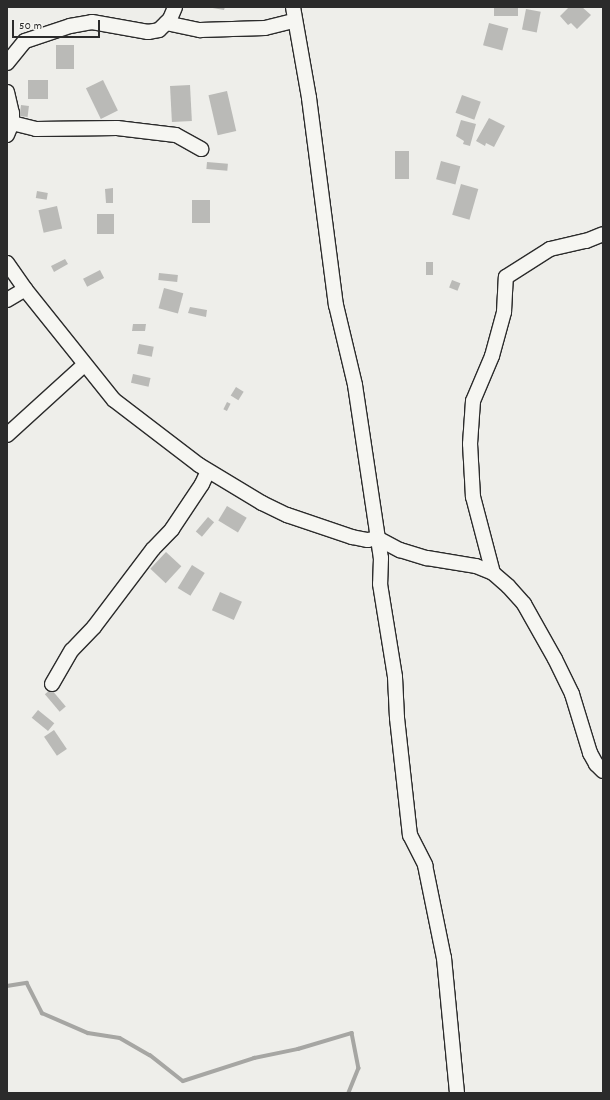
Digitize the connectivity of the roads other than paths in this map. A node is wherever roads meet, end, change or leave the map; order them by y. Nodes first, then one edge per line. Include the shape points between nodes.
1 (175, 7) edge
2 (293, 14) edge
3 (166, 23) junction
4 (7, 63) edge
5 (7, 92) edge
6 (9, 129) edge
7 (201, 148) dead end
8 (603, 234) edge
9 (7, 263) edge
10 (25, 289) junction
11 (7, 300) edge
12 (85, 364) junction
13 (7, 435) edge
14 (208, 471) junction
15 (377, 538) junction
16 (493, 573) junction
17 (52, 684) dead end
18 (603, 771) edge
19 (457, 1093) edge

1 - 3 street
2 - 3 street via 265,28 200,30
2 - 15 street via 309,98 336,305 355,385
3 - 4 street via 159,30 148,32 92,22 70,26 25,41
5 - 6 street via 11,107
6 - 7 street via 117,128 176,135
8 - 16 street via 586,241 550,249 506,277 504,312 492,356 473,401 470,444 473,497
9 - 10 street
10 - 11 street
10 - 12 street
12 - 13 street
12 - 14 street via 114,400
14 - 15 street via 287,515 352,536 368,540
14 - 17 street via 172,529 153,549 94,627 72,650
15 - 16 street via 400,550 427,558 476,566
15 - 19 street via 380,584 395,677 410,835 425,866 444,958
16 - 18 street via 524,604 539,629 572,694 590,753

